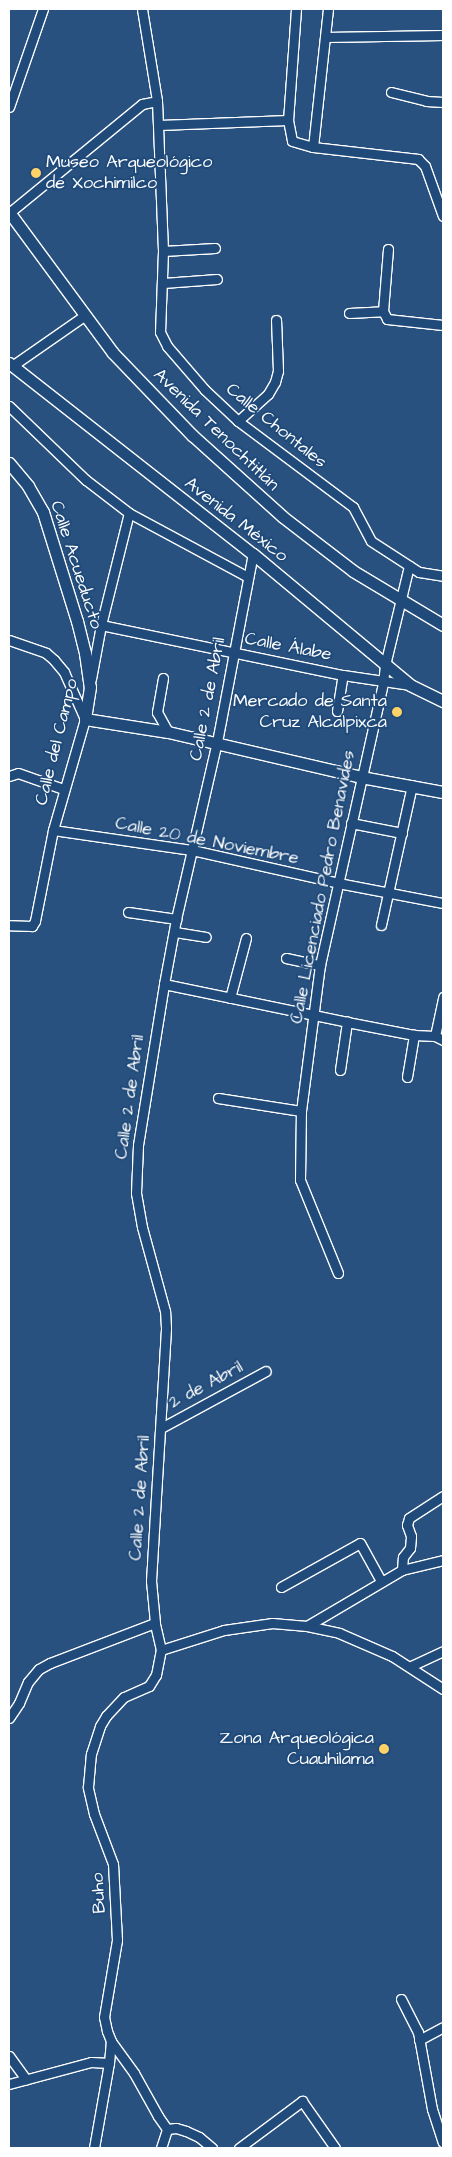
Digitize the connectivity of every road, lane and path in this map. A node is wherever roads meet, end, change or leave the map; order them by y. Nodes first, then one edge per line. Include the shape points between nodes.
1 (43, 9) edge
2 (142, 9) edge
3 (296, 9) edge
4 (328, 9) edge
5 (443, 35) edge
6 (325, 37) junction
7 (391, 92) dead end
8 (157, 101) junction
9 (443, 102) edge
10 (9, 107) edge
11 (288, 120) junction
12 (159, 125) junction
13 (313, 147) junction
14 (9, 212) edge
15 (443, 216) edge
16 (215, 248) dead end
17 (388, 249) dead end
18 (163, 251) junction
19 (217, 279) dead end
20 (163, 283) junction
21 (383, 310) junction
22 (348, 312) dead end
23 (84, 316) junction
24 (276, 320) dead end
25 (443, 325) edge
26 (11, 365) edge
27 (9, 406) edge
28 (238, 421) junction
29 (9, 463) edge
30 (129, 513) junction
31 (253, 554) junction
32 (409, 566) junction
33 (443, 576) edge
34 (248, 577) junction
35 (400, 601) junction
36 (101, 625) junction
37 (443, 625) edge
38 (9, 640) edge
39 (234, 653) junction
40 (385, 665) junction
41 (343, 675) junction
42 (163, 678) dead end
43 (383, 682) junction
44 (410, 685) junction
45 (90, 687) junction
46 (443, 701) edge
47 (337, 711) dead end
48 (85, 719) junction
49 (168, 732) junction
50 (217, 742) junction
51 (9, 776) edge
52 (361, 777) junction
53 (412, 785) junction
54 (63, 789) junction
55 (443, 792) edge
56 (351, 822) junction
57 (53, 830) junction
58 (402, 833) junction
59 (192, 850) junction
60 (338, 883) junction
61 (387, 893) junction
62 (443, 902) edge
63 (128, 912) dead end
64 (176, 919) junction
65 (9, 925) edge
66 (381, 925) dead end
67 (175, 932) junction
68 (206, 937) dead end
69 (246, 938) dead end
70 (286, 958) dead end
71 (320, 964) junction
72 (164, 984) junction
73 (230, 998) junction
74 (443, 998) edge
75 (312, 1015) junction
76 (347, 1022) junction
77 (414, 1035) junction
78 (439, 1038) edge
79 (340, 1070) dead end
80 (407, 1077) dead end
81 (218, 1098) dead end
82 (301, 1111) junction
83 (338, 1273) dead end
84 (266, 1371) dead end
85 (161, 1428) junction
86 (443, 1496) edge
87 (443, 1560) edge
88 (402, 1570) junction
89 (381, 1581) junction
90 (280, 1586) dead end
91 (155, 1623) junction
92 (307, 1626) junction
93 (161, 1650) junction
94 (443, 1651) edge
95 (411, 1666) junction
96 (443, 1689) edge
97 (9, 1718) edge
98 (401, 1999) dead end
99 (443, 2026) edge
100 (419, 2040) junction
101 (111, 2041) junction
102 (9, 2056) edge
103 (109, 2063) junction
104 (26, 2079) junction
105 (9, 2084) edge
106 (167, 2129) junction
107 (443, 2142) edge
108 (94, 2148) edge
109 (161, 2148) edge
110 (212, 2148) edge
111 (239, 2148) edge
112 (334, 2148) edge

1 - 10 street
2 - 8 street, Calle Chontales
3 - 11 street
4 - 6 street
5 - 6 street
6 - 13 street
7 - 9 street
8 - 12 street, Calle Chontales
8 - 14 street via 142,104
11 - 12 street
11 - 13 street via 292,141
12 - 18 street, Calle Chontales
13 - 15 street via 418,159 425,166
14 - 23 main road, Avenida Tenochtitlán
16 - 18 street
17 - 21 street
18 - 20 street, Calle Chontales
19 - 20 street
20 - 28 street, Calle Chontales via 160,332 166,346
21 - 22 street
21 - 25 street via 387,319
23 - 26 street
23 - 35 main road, Avenida Tenochtitlán via 113,353 192,436 283,517 353,571
24 - 28 street via 276,382 268,394
26 - 31 main road, Avenida México
27 - 30 street via 86,480
28 - 32 street, Calle Chontales via 352,507 371,541
29 - 45 main road, Calle Acueducto via 43,512 77,621
30 - 34 street
30 - 36 street, Calle del Campo
31 - 34 street, Calle 2 de Abril
31 - 40 main road, Avenida México
32 - 33 street, Calle Chontales via 419,572
32 - 35 street, Calle Licenciado Pedro Benavides
34 - 39 street, Calle 2 de Abril
35 - 37 main road, Avenida Tenochtitlán
35 - 40 street, Calle Licenciado Pedro Benavides
36 - 39 street, Calle Álabe
36 - 45 street, Calle del Campo
38 - 48 street via 46,653 54,660 64,672
39 - 41 street, Calle Álabe
39 - 50 street, Calle 2 de Abril
40 - 43 street, Calle Licenciado Pedro Benavides
40 - 44 main road, Avenida México
41 - 43 street, Calle Álabe
41 - 47 street
42 - 49 street via 157,712
43 - 44 street, Calle Álabe
43 - 52 street, Calle Licenciado Pedro Benavides
44 - 46 main road, Avenida México
45 - 48 main road, Calle del Campo
48 - 49 main road
48 - 54 street, Calle del Campo
49 - 50 main road
50 - 52 main road
50 - 59 street, Calle 2 de Abril
51 - 54 street via 18,773
52 - 53 main road
52 - 56 street, Calle Licenciado Pedro Benavides
53 - 55 main road
53 - 58 street
54 - 57 street, Calle del Campo
56 - 58 street
56 - 60 street, Calle Licenciado Pedro Benavides
57 - 59 street, Calle 20 de Noviembre
57 - 65 street, Calle del Campo via 35,922 32,926
58 - 61 street
59 - 60 street, Calle 20 de Noviembre
59 - 64 street, Calle 2 de Abril
60 - 61 street, Calle 20 de Noviembre
60 - 71 street, Calle Licenciado Pedro Benavides
61 - 62 street, Calle 20 de Noviembre
61 - 66 street
63 - 64 street
64 - 67 street, Calle 2 de Abril
67 - 68 street
67 - 72 street, Calle 2 de Abril
69 - 73 street
70 - 71 street
71 - 75 street, Calle Licenciado Pedro Benavides
72 - 73 street
72 - 85 street, Calle 2 de Abril via 136,1171 142,1226 165,1311
73 - 75 street
74 - 78 street
75 - 76 street
75 - 82 street, Calle Licenciado Pedro Benavides
76 - 77 street
76 - 79 street
77 - 78 street
77 - 80 street
81 - 82 street
82 - 83 street, Calle Licenciado Pedro Benavides via 300,1180
84 - 85 street, 2 de Abril
85 - 91 street, Calle 2 de Abril via 151,1581
86 - 88 street via 409,1518 410,1548 403,1557
87 - 88 street
88 - 89 street
89 - 90 street via 360,1543
89 - 92 street
91 - 93 street, Calle 2 de Abril
91 - 97 street via 39,1669 28,1682
92 - 93 street via 272,1623 224,1630
92 - 95 street via 338,1633
93 - 101 street, Buho via 156,1675 149,1686 124,1697 106,1716 91,1754 88,1787 94,1814 113,1864 117,1940 104,2017
94 - 95 street
95 - 96 street
98 - 100 street
99 - 100 street
100 - 107 street via 432,2109
101 - 103 street
101 - 106 street, Buho
102 - 104 street
103 - 104 street via 91,2062
103 - 108 street
104 - 105 street
106 - 109 street
106 - 110 street via 186,2131
111 - 112 street via 302,2101

